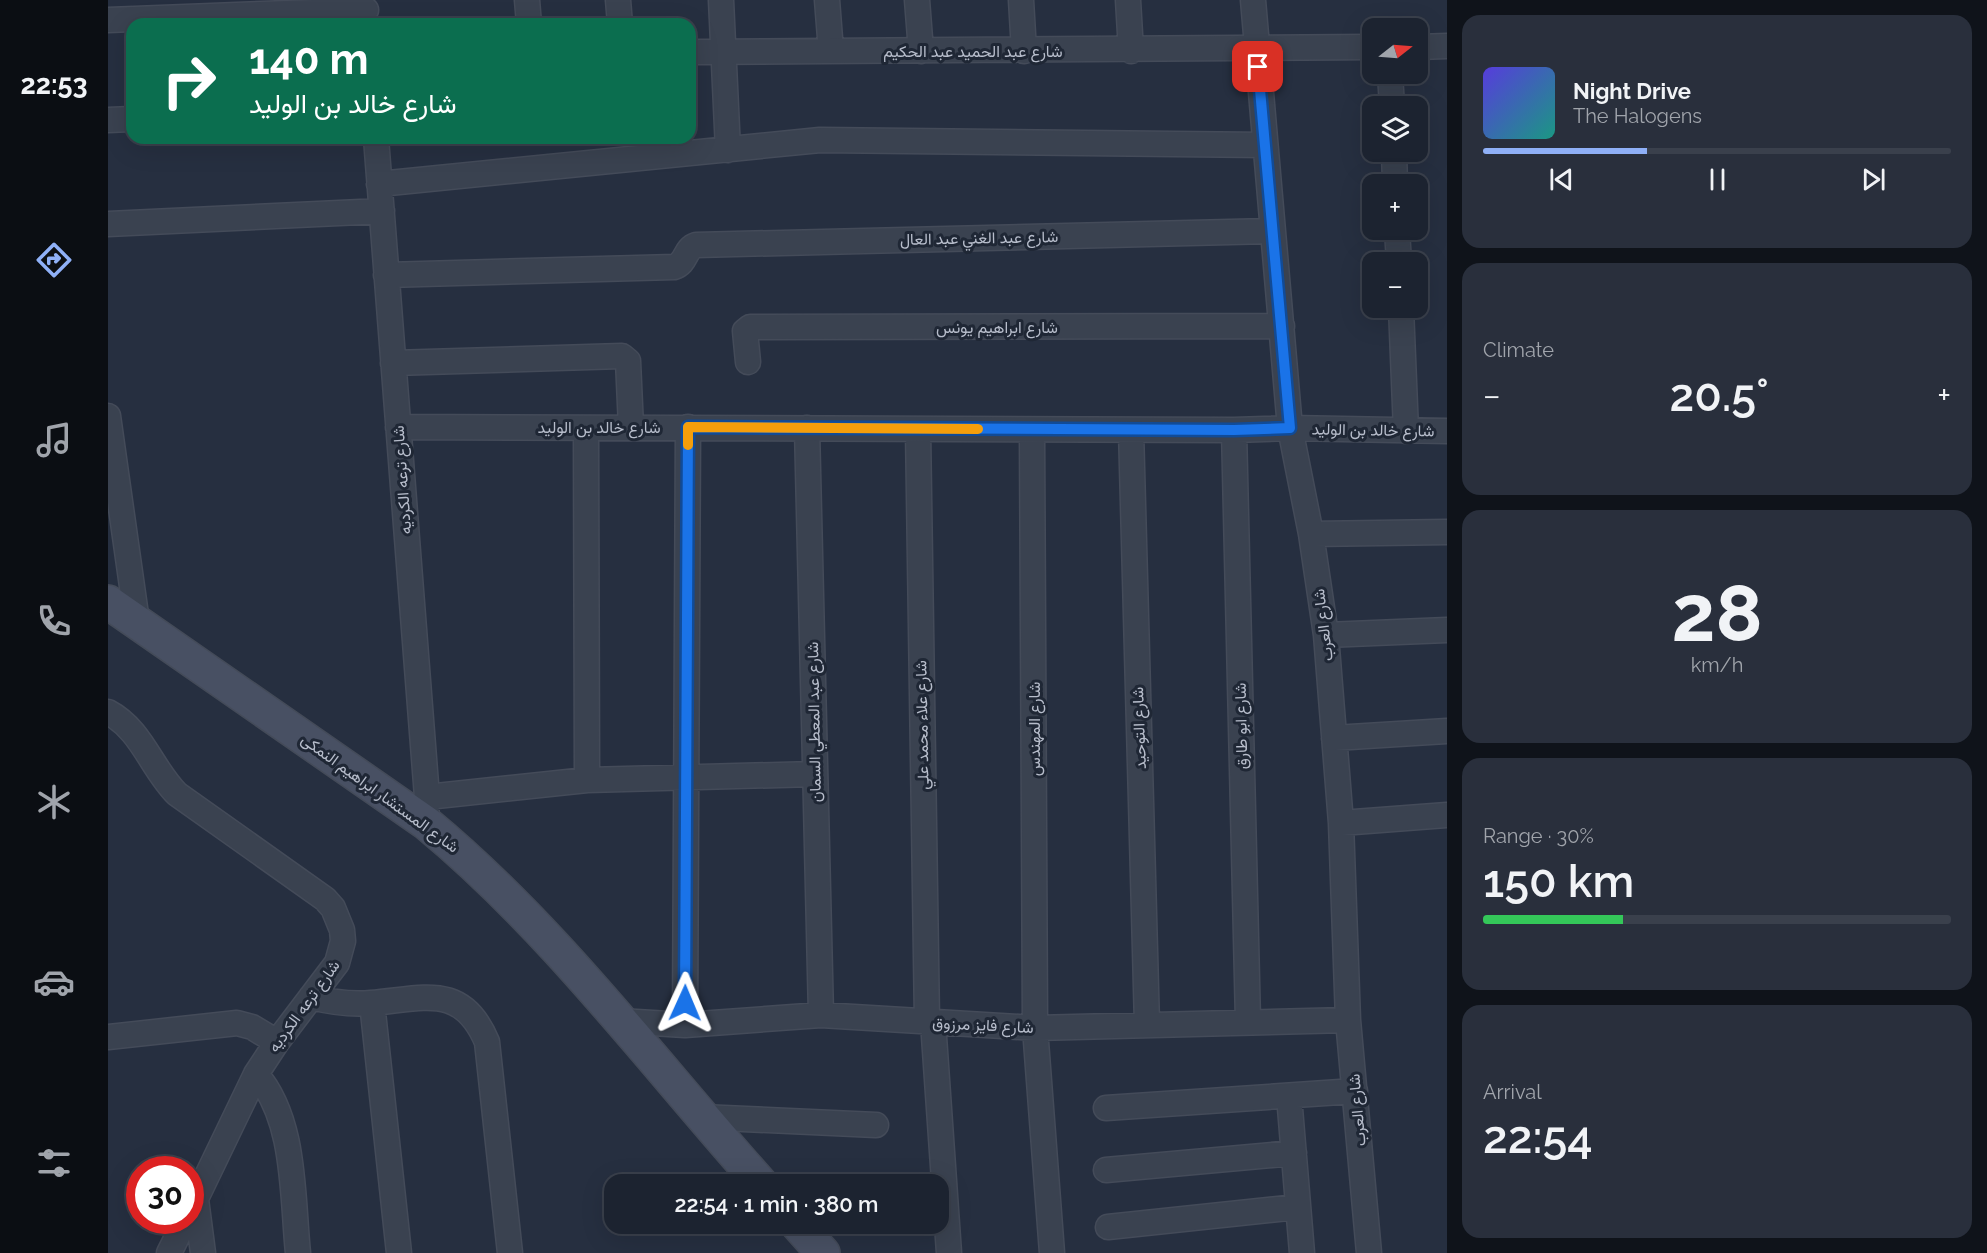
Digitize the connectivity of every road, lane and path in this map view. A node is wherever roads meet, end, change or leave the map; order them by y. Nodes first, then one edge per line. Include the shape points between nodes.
1 (527, 0) edge
2 (618, 0) edge
3 (721, 0) edge
4 (828, 0) edge
5 (918, 0) edge
6 (1021, 0) edge
7 (1128, 0) edge
8 (1253, 0) edge
9 (366, 11) edge
10 (165, 18) edge
11 (528, 18) edge
12 (620, 18) edge
13 (126, 19) edge
14 (108, 20) edge
15 (1447, 46) edge
16 (1362, 47) edge
17 (1428, 47) edge
18 (1256, 48) junction
19 (724, 51) junction
20 (831, 51) junction
21 (921, 51) junction
22 (1024, 51) junction
23 (1131, 51) junction
24 (696, 52) edge
25 (126, 119) edge
26 (108, 120) edge
27 (376, 144) edge
28 (1265, 145) junction
29 (728, 150) junction
30 (379, 184) junction
31 (382, 211) junction
32 (108, 224) edge
33 (1271, 231) junction
34 (386, 275) junction
35 (1401, 318) edge
36 (1282, 326) junction
37 (748, 362) dead end
38 (393, 363) junction
39 (108, 416) edge
40 (398, 427) junction
41 (631, 427) junction
42 (688, 427) junction
43 (586, 428) junction
44 (807, 428) junction
45 (1290, 428) junction
46 (918, 429) junction
47 (1032, 430) junction
48 (1131, 430) junction
49 (1234, 430) junction
50 (1406, 431) junction
51 (1447, 431) edge
52 (1447, 532) edge
53 (1311, 534) junction
54 (108, 602) edge
55 (137, 622) junction
56 (1447, 630) edge
57 (1326, 635) junction
58 (108, 712) edge
59 (1447, 731) edge
60 (1334, 738) junction
61 (815, 774) junction
62 (687, 776) junction
63 (587, 780) junction
64 (427, 810) junction
65 (1447, 815) edge
66 (1341, 823) junction
67 (311, 997) junction
68 (372, 1003) junction
69 (821, 1016) junction
70 (1348, 1020) junction
71 (620, 1021) junction
72 (930, 1022) junction
73 (1248, 1022) junction
74 (685, 1025) junction
75 (1147, 1025) junction
76 (1035, 1028) junction
77 (108, 1037) edge
78 (277, 1042) junction
79 (256, 1074) junction
80 (1355, 1091) junction
81 (1289, 1096) junction
82 (1106, 1108) dead end
83 (701, 1117) junction
84 (876, 1125) dead end
85 (1294, 1153) junction
86 (1106, 1170) dead end
87 (752, 1174) edge
88 (204, 1182) edge
89 (1297, 1207) junction
90 (1108, 1227) dead end
91 (178, 1234) edge
92 (199, 1234) edge
93 (806, 1234) edge
94 (169, 1253) edge
95 (203, 1253) edge
96 (298, 1253) edge
97 (399, 1253) edge
98 (510, 1253) edge
99 (823, 1253) edge
100 (949, 1253) edge
101 (1052, 1253) edge
102 (1302, 1253) edge
103 (1369, 1253) edge

1 - 11 street
2 - 12 street
3 - 19 street
4 - 20 street
5 - 21 street
6 - 22 street
7 - 23 street
8 - 18 street, شارع العرب
9 - 10 street
13 - 14 street
15 - 17 street
16 - 18 street, شارع عبد الحميد عبد الحكيم
18 - 23 street, شارع عبد الحميد عبد الحكيم
18 - 28 street, شارع العرب
19 - 20 street, شارع عبد الحميد عبد الحكيم
19 - 24 street, شارع عبد الحميد عبد الحكيم
19 - 29 street
20 - 21 street, شارع عبد الحميد عبد الحكيم
21 - 22 street, شارع عبد الحميد عبد الحكيم
22 - 23 street, شارع عبد الحميد عبد الحكيم
25 - 26 street
27 - 30 street, شارع ترعه الكرديه
28 - 29 street via 820,140
28 - 33 street, شارع العرب
29 - 30 street
30 - 31 street, شارع ترعه الكرديه
31 - 32 street
31 - 34 street, شارع ترعه الكرديه
33 - 34 street, شارع عبد الغني عبد العال via 696,245 674,267
33 - 36 street, شارع العرب
34 - 38 street, شارع ترعه الكرديه
35 - 50 street
36 - 37 street, شارع ابراهيم يونس via 750,327 746,331
36 - 45 street, شارع العرب
38 - 40 street, شارع ترعه الكرديه
38 - 41 street via 622,356 628,361
39 - 55 street
40 - 43 street, شارع خالد بن الوليد
40 - 64 street, شارع ترعه الكرديه
41 - 42 street, شارع خالد بن الوليد
41 - 43 street, شارع خالد بن الوليد
42 - 44 street, شارع خالد بن الوليد
42 - 62 street
43 - 63 street
44 - 46 street, شارع خالد بن الوليد
44 - 61 street, شارع عبد المعطي السمان
45 - 49 street, شارع خالد بن الوليد
45 - 50 street, شارع خالد بن الوليد
45 - 53 street, شارع العرب
46 - 47 street, شارع خالد بن الوليد
46 - 72 street, شارع علاء محمد علي
47 - 48 street, شارع خالد بن الوليد
47 - 76 street, شارع المهندس
48 - 49 street, شارع خالد بن الوليد
48 - 75 street, شارع التوحيد
49 - 73 street, شارع ابو طارق
50 - 51 street, شارع خالد بن الوليد
52 - 53 street
53 - 57 street, شارع العرب
54 - 55 street, شارع المستشار ابراهيم النمكى
55 - 64 street, شارع المستشار ابراهيم النمكى
56 - 57 street
57 - 60 street, شارع العرب
58 - 67 street, شارع ترعه الكرديه via 128,726 177,794 333,908 342,930 341,952 331,973
59 - 60 street
60 - 66 street, شارع العرب
61 - 62 street
61 - 69 street, شارع عبد المعطي السمان
62 - 63 street
62 - 74 street
63 - 64 street
64 - 71 street, شارع المستشار ابراهيم النمكى via 519,906
65 - 66 street
66 - 70 street, شارع العرب
67 - 68 street
67 - 78 street, شارع ترعه الكرديه
68 - 97 street
68 - 98 street via 437,997 469,1012 480,1026 487,1042
69 - 72 street, شارع فايز مرزوق
69 - 74 street, شارع فايز مرزوق
70 - 73 street, شارع فايز مرزوق
70 - 80 street, شارع العرب
71 - 74 street, شارع فايز مرزوق
71 - 83 street, شارع المستشار ابراهيم النمكى
72 - 76 street, شارع فايز مرزوق
72 - 100 street, شارع علاء محمد علي
73 - 75 street, شارع فايز مرزوق
75 - 76 street, شارع فايز مرزوق
76 - 101 street, شارع المهندس
77 - 78 street via 237,1023
78 - 79 street, شارع ترعه الكرديه
79 - 88 street, شارع ترعه الكرديه
79 - 96 street via 268,1088 282,1118
80 - 81 street
80 - 103 street, شارع العرب
81 - 82 street
81 - 85 street
83 - 84 street
83 - 87 street, شارع المستشار ابراهيم النمكى
85 - 86 street
85 - 89 street
89 - 90 street
89 - 102 street
91 - 94 street
92 - 95 street
93 - 99 street

